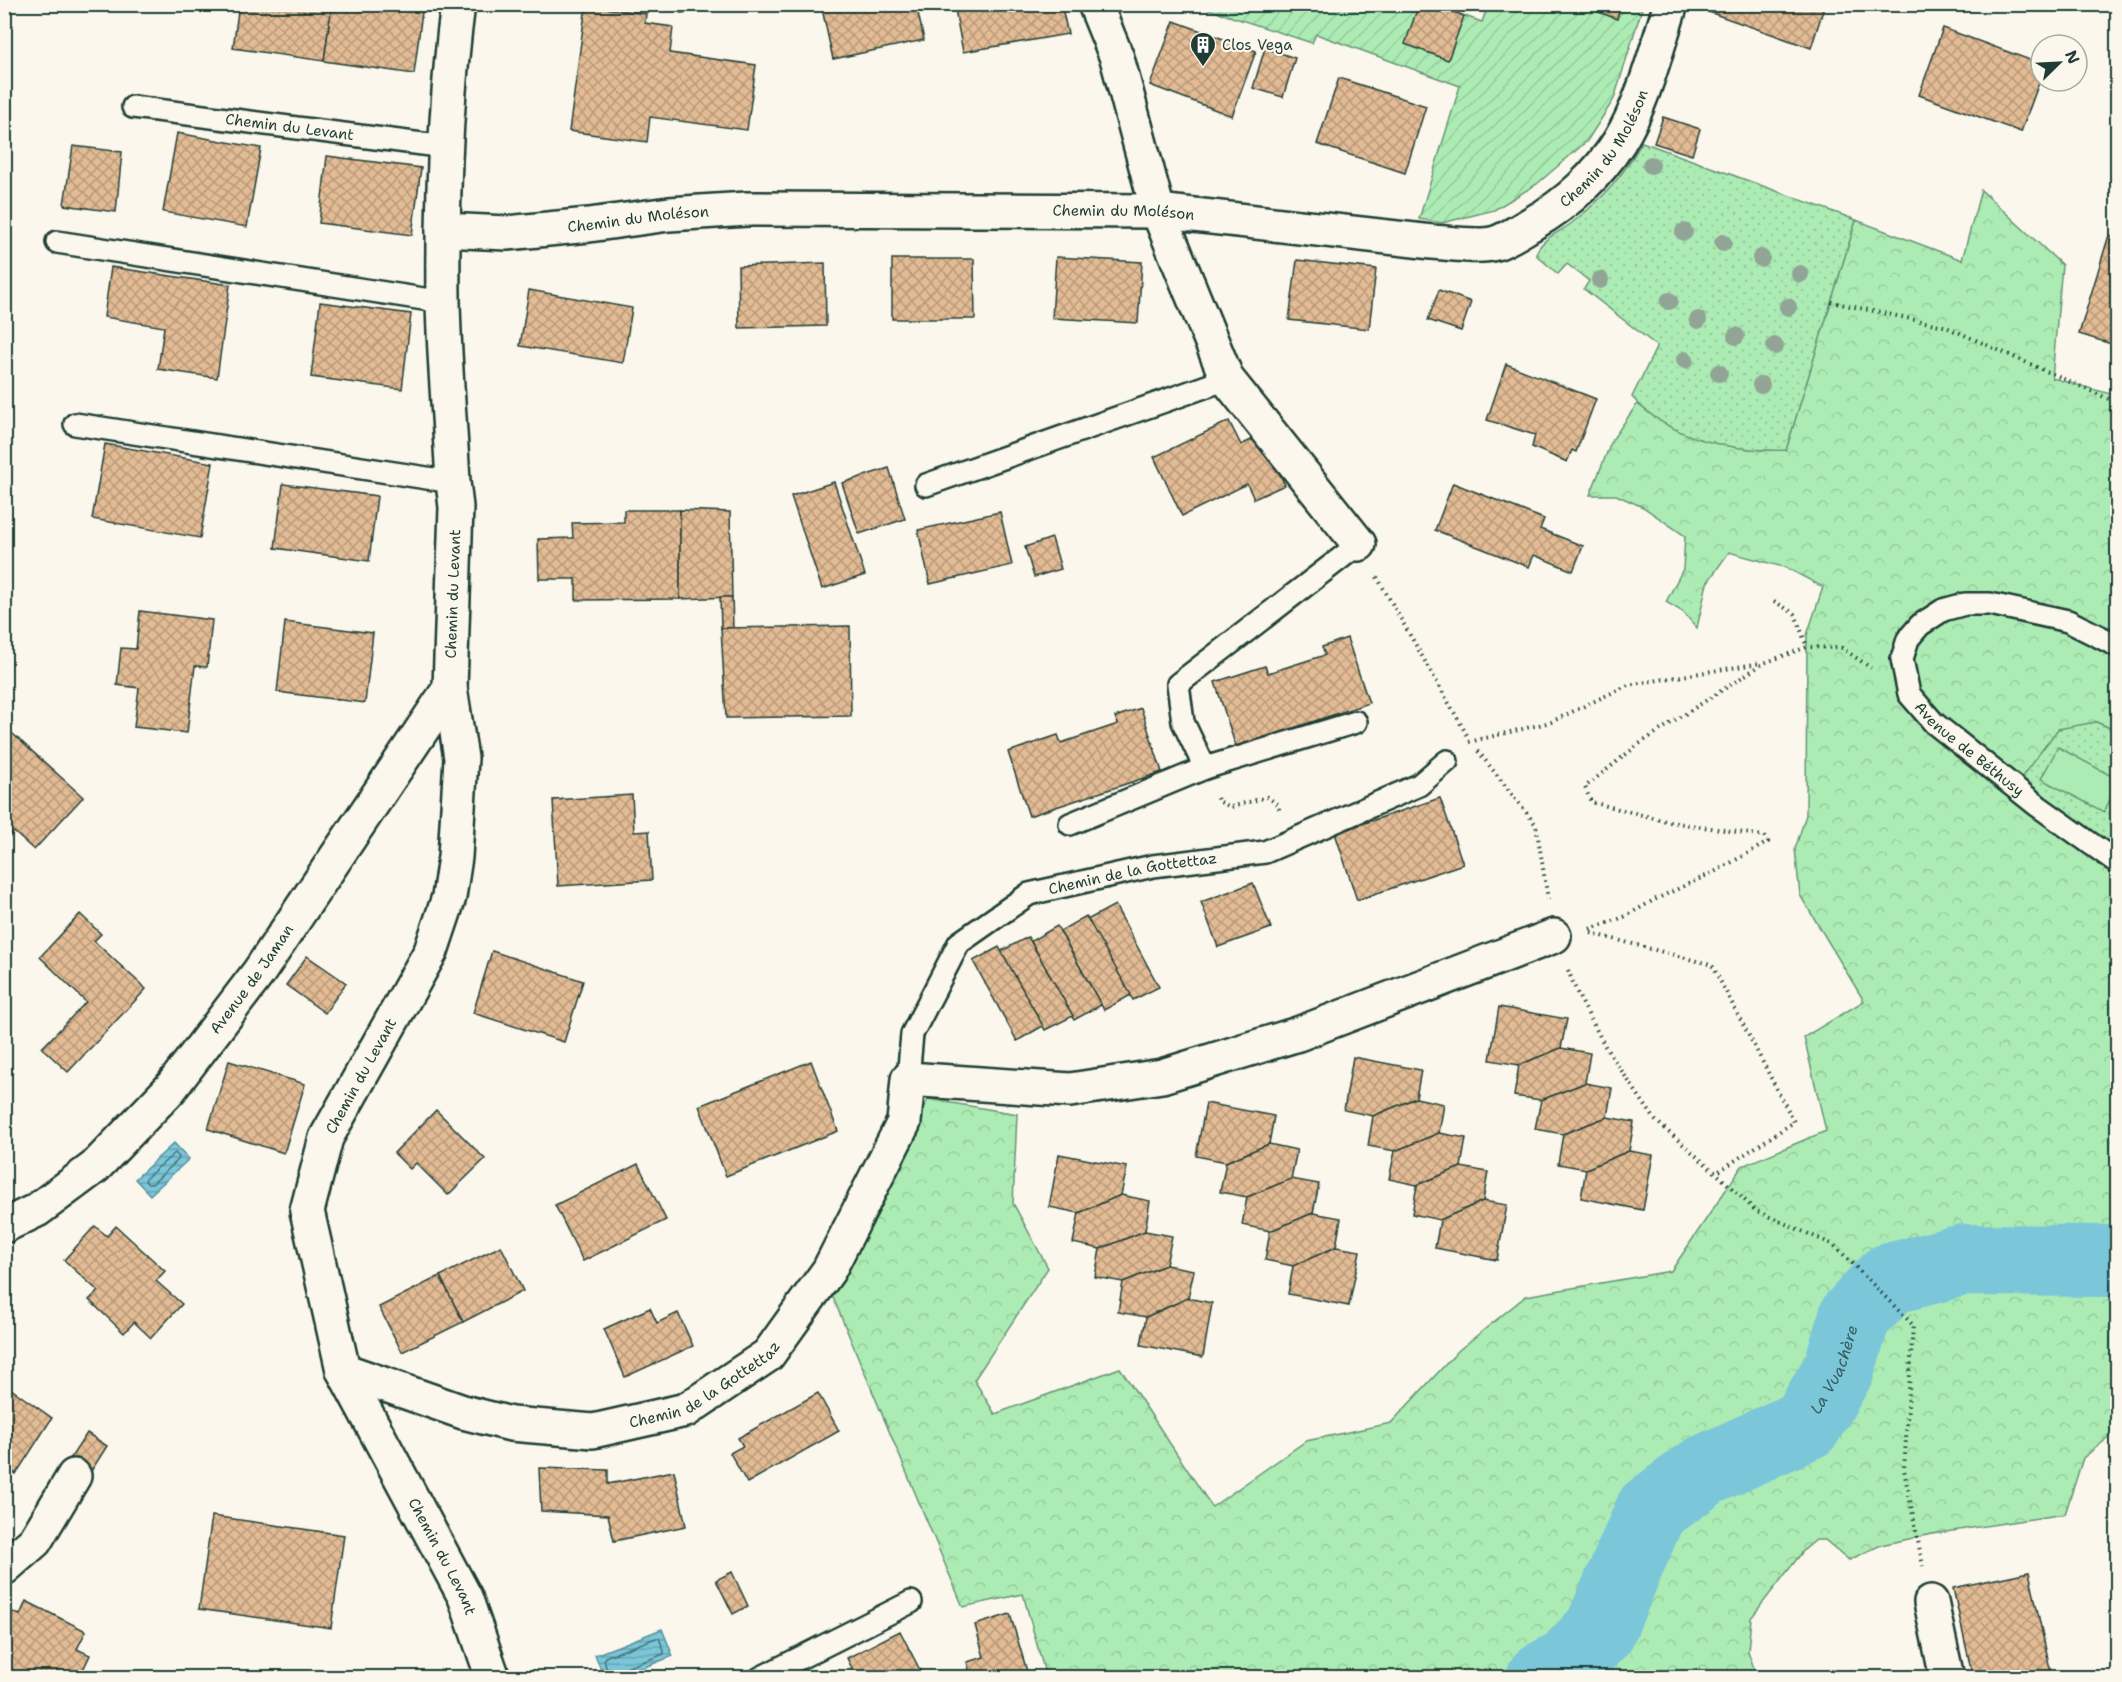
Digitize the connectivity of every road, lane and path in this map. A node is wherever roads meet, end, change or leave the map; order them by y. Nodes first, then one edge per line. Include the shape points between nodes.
1 (458, 4) edge
2 (1095, 4) edge
3 (1671, 4) edge
4 (133, 107) dead end
5 (446, 147) junction
6 (1158, 211) junction
7 (443, 230) junction
8 (57, 242) dead end
9 (443, 302) junction
10 (1831, 302) dead end
11 (1227, 379) junction
12 (2118, 403) edge
13 (75, 424) dead end
14 (453, 482) junction
15 (926, 485) dead end
16 (1359, 544) junction
17 (1774, 601) dead end
18 (2118, 646) edge
19 (1807, 647) junction
20 (1764, 663) junction
21 (450, 688) junction
22 (1909, 694) junction
23 (1356, 722) dead end
24 (1470, 741) junction
25 (1447, 761) joint
26 (1205, 768) junction
27 (1070, 824) dead end
28 (1280, 845) junction
29 (2118, 863) edge
30 (1554, 936) junction
31 (908, 1079) junction
32 (1716, 1173) junction
33 (4, 1226) edge
34 (343, 1370) junction
35 (74, 1476) dead end
36 (4, 1568) edge
37 (911, 1602) dead end
38 (1931, 1602) joint
39 (493, 1677) edge
40 (760, 1677) edge
41 (1947, 1677) edge

1 - 5 street, Chemin du Levant
2 - 6 street via 1117,58
3 - 6 street, Chemin du Moléson via 1638,104 1619,142 1592,176 1551,213 1495,243 1432,242
4 - 5 lane, Chemin du Levant
5 - 7 street, Chemin du Levant
6 - 7 street, Chemin du Moléson via 747,209 507,233
6 - 11 street
7 - 9 street, Chemin du Levant
8 - 9 lane
9 - 14 street, Chemin du Levant
10 - 12 path via 1944,326
11 - 15 lane
11 - 16 street
13 - 14 lane
14 - 21 street, Chemin du Levant via 456,507
16 - 24 path
16 - 26 lane via 1178,684 1183,722
17 - 19 path via 1795,614
18 - 22 lane, Avenue de Béthusy via 2068,621 1990,604 1965,604 1943,610 1920,625 1908,639 1902,659
19 - 20 path
19 - 22 path via 1842,648
20 - 24 path via 1628,685 1551,722
20 - 32 path via 1639,744 1585,787 1591,802 1670,822 1764,836 1768,842 1624,917 1583,931 1712,965 1794,1122
21 - 33 street, Avenue de Jaman via 259,972 170,1089 95,1167 37,1210
21 - 34 street, Chemin du Levant via 460,758 449,897 431,951 326,1138 307,1211
22 - 29 lane, Avenue de Béthusy via 1934,723 2038,806
23 - 26 lane
24 - 25 path
24 - 30 path via 1536,825
25 - 28 lane, Chemin de la Gottettaz via 1419,785
26 - 27 lane
26 - 28 path via 1218,801 1231,807 1267,796 1279,805
28 - 31 lane, Chemin de la Gottettaz via 1265,852 1153,866 1029,894 959,943 912,1034
30 - 31 street via 1298,1034 1162,1076 1070,1090
30 - 32 path via 1578,995 1606,1048 1656,1121
31 - 34 street, Chemin de la Gottettaz via 904,1122 829,1270 768,1355 686,1410 593,1431 511,1424 463,1412
32 - 38 path via 1756,1211 1834,1245 1913,1325 1904,1470
34 - 39 street, Chemin du Levant via 465,1597
35 - 36 street via 35,1541
37 - 40 lane
38 - 41 street

